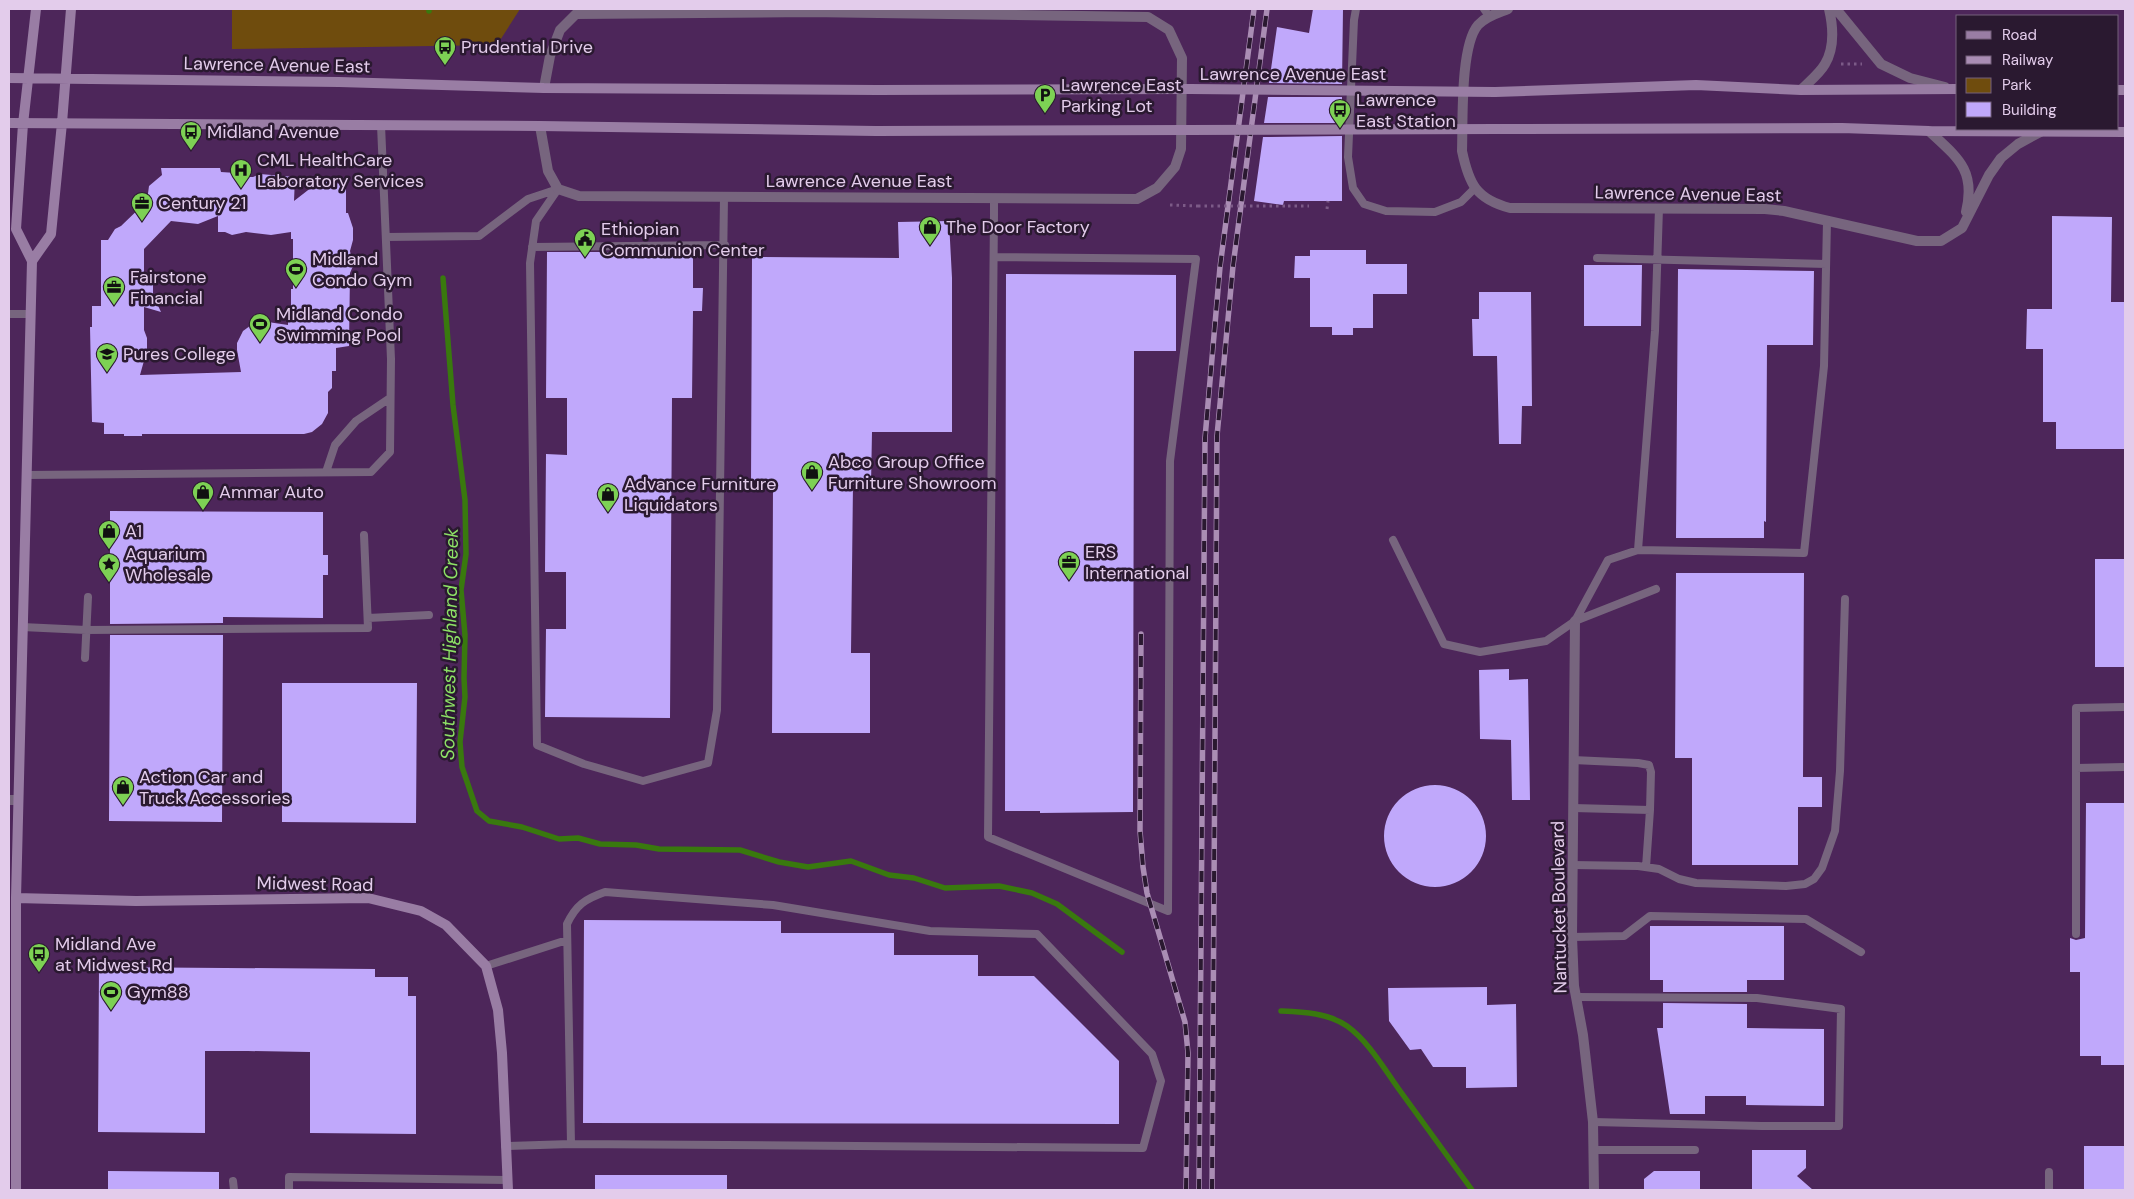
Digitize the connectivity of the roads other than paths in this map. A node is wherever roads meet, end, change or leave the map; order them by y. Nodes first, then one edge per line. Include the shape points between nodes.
1 (36, 9) edge
2 (71, 9) edge
3 (1356, 9) edge
4 (1508, 9) edge
5 (1829, 9) edge
6 (1836, 9) edge
7 (809, 10) edge
8 (1487, 12) edge
9 (9, 78) edge
10 (66, 78) junction
11 (29, 79) junction
12 (544, 88) junction
13 (1954, 89) edge
14 (1801, 90) junction
15 (62, 123) junction
16 (9, 124) edge
17 (24, 124) junction
18 (382, 125) junction
19 (540, 126) junction
20 (2043, 130) junction
21 (1929, 131) junction
22 (2125, 132) edge
23 (1475, 188) junction
24 (558, 189) junction
25 (724, 197) junction
26 (994, 198) junction
27 (1659, 208) junction
28 (1827, 220) junction
29 (1962, 228) junction
30 (386, 237) junction
31 (725, 245) junction
32 (532, 247) junction
33 (994, 257) junction
34 (1597, 258) dead end
35 (1658, 258) junction
36 (32, 261) junction
37 (1826, 264) junction
38 (9, 314) edge
39 (31, 314) junction
40 (390, 398) junction
41 (326, 472) junction
42 (26, 475) junction
43 (364, 535) dead end
44 (1393, 540) dead end
45 (1638, 550) junction
46 (1656, 589) dead end
47 (88, 597) dead end
48 (1845, 599) dead end
49 (429, 615) dead end
50 (368, 618) junction
51 (1575, 621) junction
52 (22, 627) junction
53 (86, 630) junction
54 (85, 658) dead end
55 (2125, 707) edge
56 (1573, 760) junction
57 (2125, 767) edge
58 (2076, 768) junction
59 (13, 800) edge
60 (1573, 808) junction
61 (1650, 810) junction
62 (1572, 865) junction
63 (1646, 867) junction
64 (16, 898) junction
65 (12, 922) edge
66 (2076, 934) dead end
67 (1572, 937) junction
68 (567, 940) junction
69 (1861, 952) dead end
70 (486, 966) junction
71 (12, 985) edge
72 (1576, 998) junction
73 (1592, 1122) junction
74 (571, 1144) junction
75 (505, 1146) junction
76 (1593, 1150) junction
77 (1695, 1150) dead end
78 (2049, 1172) dead end
79 (234, 1181) dead end
80 (507, 1185) edge
81 (16, 1190) edge
82 (234, 1190) edge
83 (289, 1190) edge
84 (1594, 1190) edge
85 (2049, 1190) edge

1 - 11 main road
2 - 10 main road
3 - 23 lane via 1348,157 1353,188 1364,204 1386,211 1435,212 1461,202
4 - 8 street, Lawrence Avenue East
5 - 14 street via 1831,47 1825,64
6 - 13 street, Lawrence Avenue East via 1880,64 1910,78
7 - 12 street, Lawrence Avenue East via 576,14 560,30 550,56
7 - 26 street, Lawrence Avenue East via 1120,15 1148,17 1169,30 1182,58 1181,149 1175,167 1157,188 1137,199
8 - 23 street, Lawrence Avenue East via 1467,50 1462,151
9 - 11 main road, Lawrence Avenue East
10 - 11 main road, Lawrence Avenue East
10 - 12 main road, Lawrence Avenue East
10 - 15 main road
11 - 17 main road
12 - 14 main road, Lawrence Avenue East, bridge via 1495,92 1696,85
13 - 14 main road, Lawrence Avenue East
15 - 17 main road
15 - 18 main road
15 - 36 main road via 51,234
16 - 17 main road
17 - 36 main road via 16,229
18 - 19 main road
18 - 30 lane
19 - 21 main road, bridge via 876,132 1496,128
19 - 24 street via 548,170
20 - 21 main road
20 - 22 main road
20 - 29 street via 2001,158
21 - 29 street via 1957,157 1968,176 1968,201
23 - 27 street, Lawrence Avenue East via 1492,203 1510,208
24 - 25 street, Lawrence Avenue East via 579,196
24 - 30 lane via 528,199 480,236
24 - 32 lane via 536,221
25 - 26 street, Lawrence Avenue East
25 - 31 lane
26 - 33 lane
27 - 28 street, Lawrence Avenue East via 1765,209
27 - 35 lane
28 - 29 street, Lawrence Avenue East via 1917,241 1941,241
28 - 37 lane
30 - 40 lane
31 - 32 lane
31 - 32 lane via 717,710 708,763 643,780 584,764 537,745
33 - 33 lane via 988,837 1168,911 1170,461 1196,259
34 - 35 lane
35 - 37 lane
35 - 45 lane
36 - 39 main road
37 - 45 lane via 1824,366 1804,553
38 - 39 lane
39 - 42 main road
40 - 41 lane via 356,421 335,444
40 - 41 lane via 390,452 371,472
41 - 42 lane
42 - 52 main road
43 - 50 lane
44 - 51 lane via 1444,644 1480,652 1546,642
45 - 51 lane via 1608,560
46 - 51 lane
47 - 53 lane
48 - 63 lane via 1835,831 1822,868 1814,879 1805,884 1786,886 1696,883
49 - 50 lane
50 - 53 lane via 368,628
51 - 56 street, Nantucket Boulevard
52 - 53 lane
52 - 59 main road
53 - 54 lane
55 - 58 lane via 2076,708
56 - 60 street, Nantucket Boulevard
56 - 61 lane via 1649,765
57 - 58 lane
58 - 66 lane
59 - 64 main road
60 - 61 lane
60 - 62 street, Nantucket Boulevard
61 - 63 lane
62 - 63 lane
62 - 67 street, Nantucket Boulevard
64 - 65 main road
64 - 70 main road, Midwest Road via 136,901 368,898 421,911 446,925
65 - 71 main road
67 - 69 lane via 1624,936 1650,916 1806,919
67 - 72 street, Nantucket Boulevard
68 - 70 lane
68 - 74 lane
68 - 74 lane via 567,924 573,911 588,898 605,892 773,905 930,931 1037,934 1152,1054 1162,1081 1143,1148
70 - 75 main road, Midwest Road via 498,1010
71 - 81 main road
72 - 73 street, Nantucket Boulevard via 1584,1035
72 - 73 lane via 1757,998 1841,1009 1839,1126
73 - 76 street, Nantucket Boulevard
74 - 75 lane
75 - 80 main road, Midwest Road
76 - 77 lane
76 - 84 street, Nantucket Boulevard
78 - 85 lane
79 - 82 lane
80 - 83 lane via 288,1177

